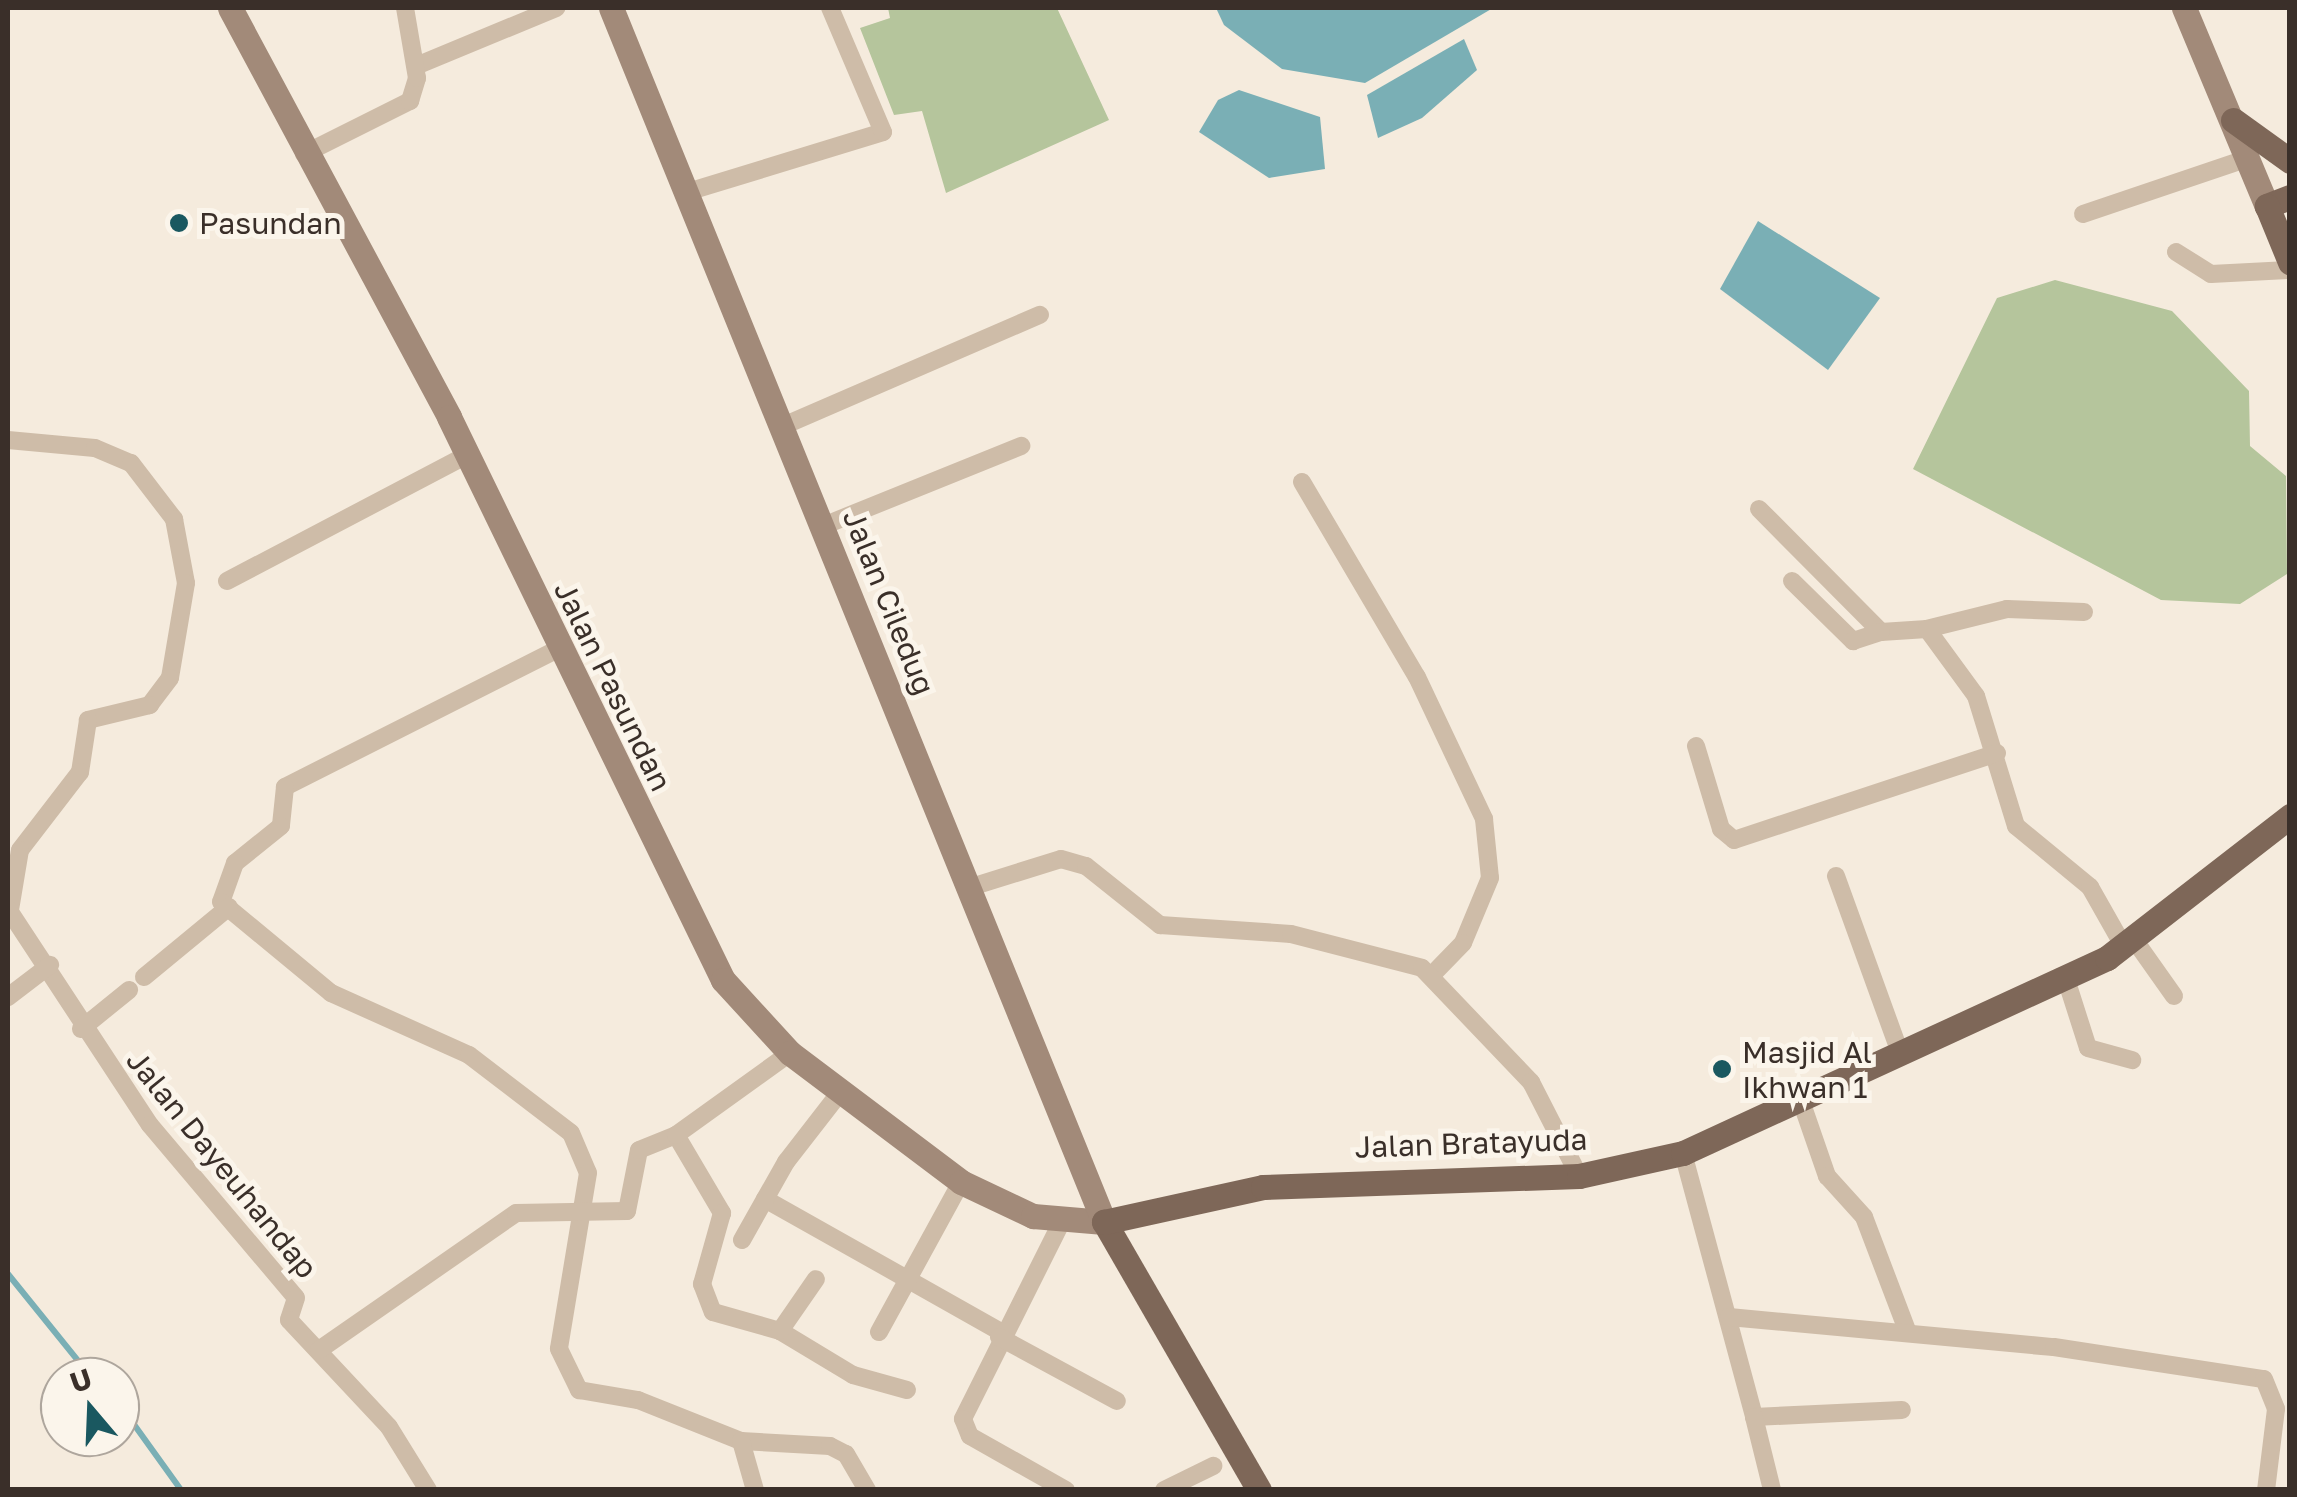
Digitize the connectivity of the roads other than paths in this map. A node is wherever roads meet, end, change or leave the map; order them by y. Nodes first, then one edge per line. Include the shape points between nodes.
1 (230, 8) edge
2 (405, 8) edge
3 (556, 8) edge
4 (610, 8) edge
5 (830, 8) edge
6 (2184, 8) edge
7 (512, 16) edge
8 (416, 66) junction
9 (2233, 120) junction
10 (304, 154) junction
11 (2248, 158) junction
12 (2290, 161) edge
13 (684, 192) junction
14 (2278, 202) edge
15 (2083, 214) dead end
16 (2287, 248) edge
17 (2176, 252) dead end
18 (2290, 270) edge
19 (1040, 314) dead end
20 (783, 426) junction
21 (8, 440) edge
22 (1021, 446) dead end
23 (467, 455) junction
24 (1302, 482) dead end
25 (1759, 509) dead end
26 (823, 526) junction
27 (227, 581) dead end
28 (1792, 581) dead end
29 (2084, 612) dead end
30 (1926, 628) junction
31 (1881, 632) junction
32 (558, 649) junction
33 (1696, 746) dead end
34 (1998, 752) junction
35 (2290, 816) edge
36 (1836, 876) dead end
37 (968, 888) junction
38 (229, 907) junction
39 (12, 912) edge
40 (2128, 942) junction
41 (48, 960) junction
42 (1432, 975) junction
43 (2066, 979) junction
44 (2174, 996) dead end
45 (8, 997) edge
46 (81, 1029) junction
47 (790, 1053) junction
48 (1900, 1053) junction
49 (2132, 1060) dead end
50 (841, 1091) junction
51 (1800, 1098) junction
52 (676, 1135) junction
53 (1684, 1153) junction
54 (1579, 1176) junction
55 (961, 1182) junction
56 (765, 1200) junction
57 (596, 1213) junction
58 (1104, 1222) junction
59 (1061, 1223) junction
60 (742, 1240) dead end
61 (816, 1279) dead end
62 (908, 1279) junction
63 (1729, 1317) junction
64 (780, 1331) junction
65 (879, 1332) dead end
66 (1908, 1334) junction
67 (1000, 1335) junction
68 (319, 1350) junction
69 (907, 1390) dead end
70 (1117, 1400) dead end
71 (1902, 1410) dead end
72 (1754, 1417) junction
73 (741, 1441) junction
74 (1213, 1466) dead end
75 (428, 1490) edge
76 (755, 1490) edge
77 (868, 1490) edge
78 (1066, 1490) edge
79 (1164, 1490) edge
80 (1259, 1490) edge
81 (1772, 1490) edge
82 (2266, 1490) edge

1 - 10 street, Jalan Pasundan
2 - 8 street
3 - 7 street
4 - 13 street, Jalan Ciledug
5 - 13 street via 880,134 764,161
6 - 9 street
7 - 8 street
8 - 10 street via 410,100
9 - 11 street
9 - 12 main road
10 - 23 street, Jalan Pasundan
11 - 14 street
11 - 15 street
13 - 20 street, Jalan Ciledug
14 - 16 main road
17 - 18 street via 2210,274
19 - 20 street
20 - 26 street, Jalan Ciledug
21 - 39 street via 96,448 130,463 174,520 186,583 170,678 150,705 88,720 80,772 20,850
22 - 26 street
23 - 27 street
23 - 32 street, Jalan Pasundan
24 - 42 street via 1417,677 1484,819 1490,878 1476,921
25 - 31 street
26 - 37 street, Jalan Ciledug
28 - 31 street via 1852,641
29 - 30 street via 2008,610
30 - 31 street
30 - 34 street via 1976,696
32 - 38 street via 285,786 281,826 235,862 225,884
32 - 47 street, Jalan Pasundan via 696,934 723,980
33 - 34 street via 1721,829 1734,840
34 - 40 street via 2016,826 2090,887
35 - 40 main road, Jalan Bratayuda
36 - 48 street
37 - 42 street via 1061,860 1086,866 1160,925 1291,934
37 - 58 street, Jalan Ciledug
38 - 46 street
38 - 57 street via 331,993 468,1055 571,1133
39 - 41 street, Jalan Dayeuhandap
40 - 43 main road, Jalan Bratayuda
40 - 44 street
41 - 45 street
41 - 46 street, Jalan Dayeuhandap
42 - 54 street via 1555,1114
43 - 48 main road, Jalan Bratayuda
43 - 49 street via 2088,1048
46 - 68 street, Jalan Dayeuhandap via 296,1298 289,1320
47 - 50 street, Jalan Pasundan
47 - 52 street
48 - 51 main road, Jalan Bratayuda
50 - 55 street, Jalan Pasundan
50 - 56 street
51 - 53 main road, Jalan Bratayuda
51 - 66 street via 1828,1176 1864,1217
52 - 57 street via 639,1150 635,1205
52 - 64 street via 722,1213 708,1248 707,1302 725,1320
53 - 54 main road, Jalan Bratayuda
53 - 63 street
54 - 58 main road, Jalan Bratayuda via 1335,1180 1217,1194
55 - 59 street, Jalan Pasundan
55 - 62 street
56 - 60 street
56 - 62 street
57 - 68 street via 501,1220
57 - 73 street via 558,1350 572,1384
58 - 59 street, Jalan Pasundan
58 - 80 main road
59 - 67 street
61 - 64 street
62 - 65 street
62 - 67 street
63 - 66 street
63 - 72 street
64 - 69 street via 853,1375
66 - 82 street via 2264,1379 2276,1409
67 - 70 street
67 - 78 street via 963,1419 970,1436
68 - 75 street, Jalan Dayeuhandap via 389,1427
71 - 72 street
72 - 81 street
73 - 76 street
73 - 77 street via 830,1446 846,1454
74 - 79 street

